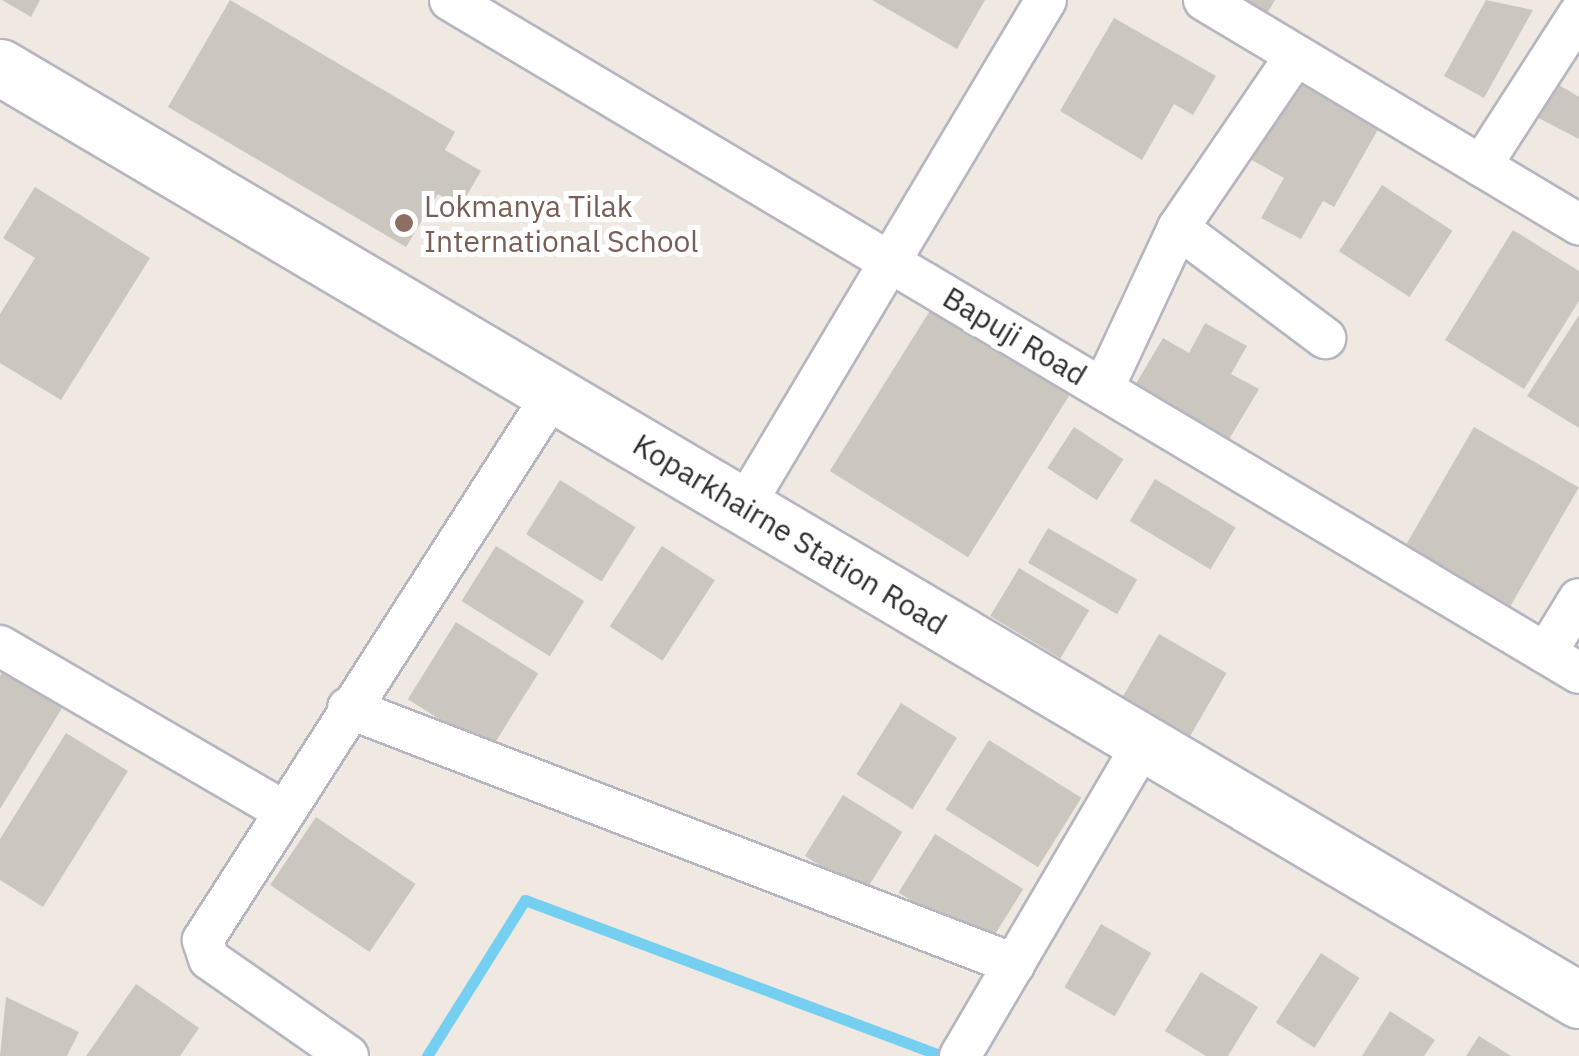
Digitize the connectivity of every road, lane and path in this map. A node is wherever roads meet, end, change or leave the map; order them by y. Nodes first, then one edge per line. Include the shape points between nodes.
1 (450, 0) edge
2 (1046, 0) edge
3 (1204, 0) edge
4 (1579, 14) edge
5 (1296, 55) junction
6 (0, 68) edge
7 (1481, 166) junction
8 (1579, 224) edge
9 (1178, 228) junction
10 (890, 261) junction
11 (1325, 338) dead end
12 (1103, 389) junction
13 (553, 394) junction
14 (744, 506) junction
15 (1579, 599) edge
16 (0, 646) edge
17 (1563, 663) edge
18 (348, 708) junction
19 (1144, 743) junction
20 (280, 810) junction
21 (1014, 964) junction
22 (1579, 1000) edge
23 (338, 1050) edge
24 (960, 1056) edge

1 - 10 street, Bapuji Road
2 - 10 street
3 - 5 street
4 - 7 street
5 - 7 street
5 - 9 street
6 - 13 street, Koparkhairne Station Road
7 - 8 street
9 - 11 street
9 - 12 street
10 - 12 street, Bapuji Road
10 - 14 street
12 - 17 street, Bapuji Road
13 - 14 street, Koparkhairne Station Road
13 - 18 street
14 - 19 street, Koparkhairne Station Road
15 - 17 street
16 - 20 street
18 - 20 street
18 - 21 street
19 - 21 street
19 - 22 street, Koparkhairne Station Road
20 - 23 street via 202,940 210,959
21 - 24 street

